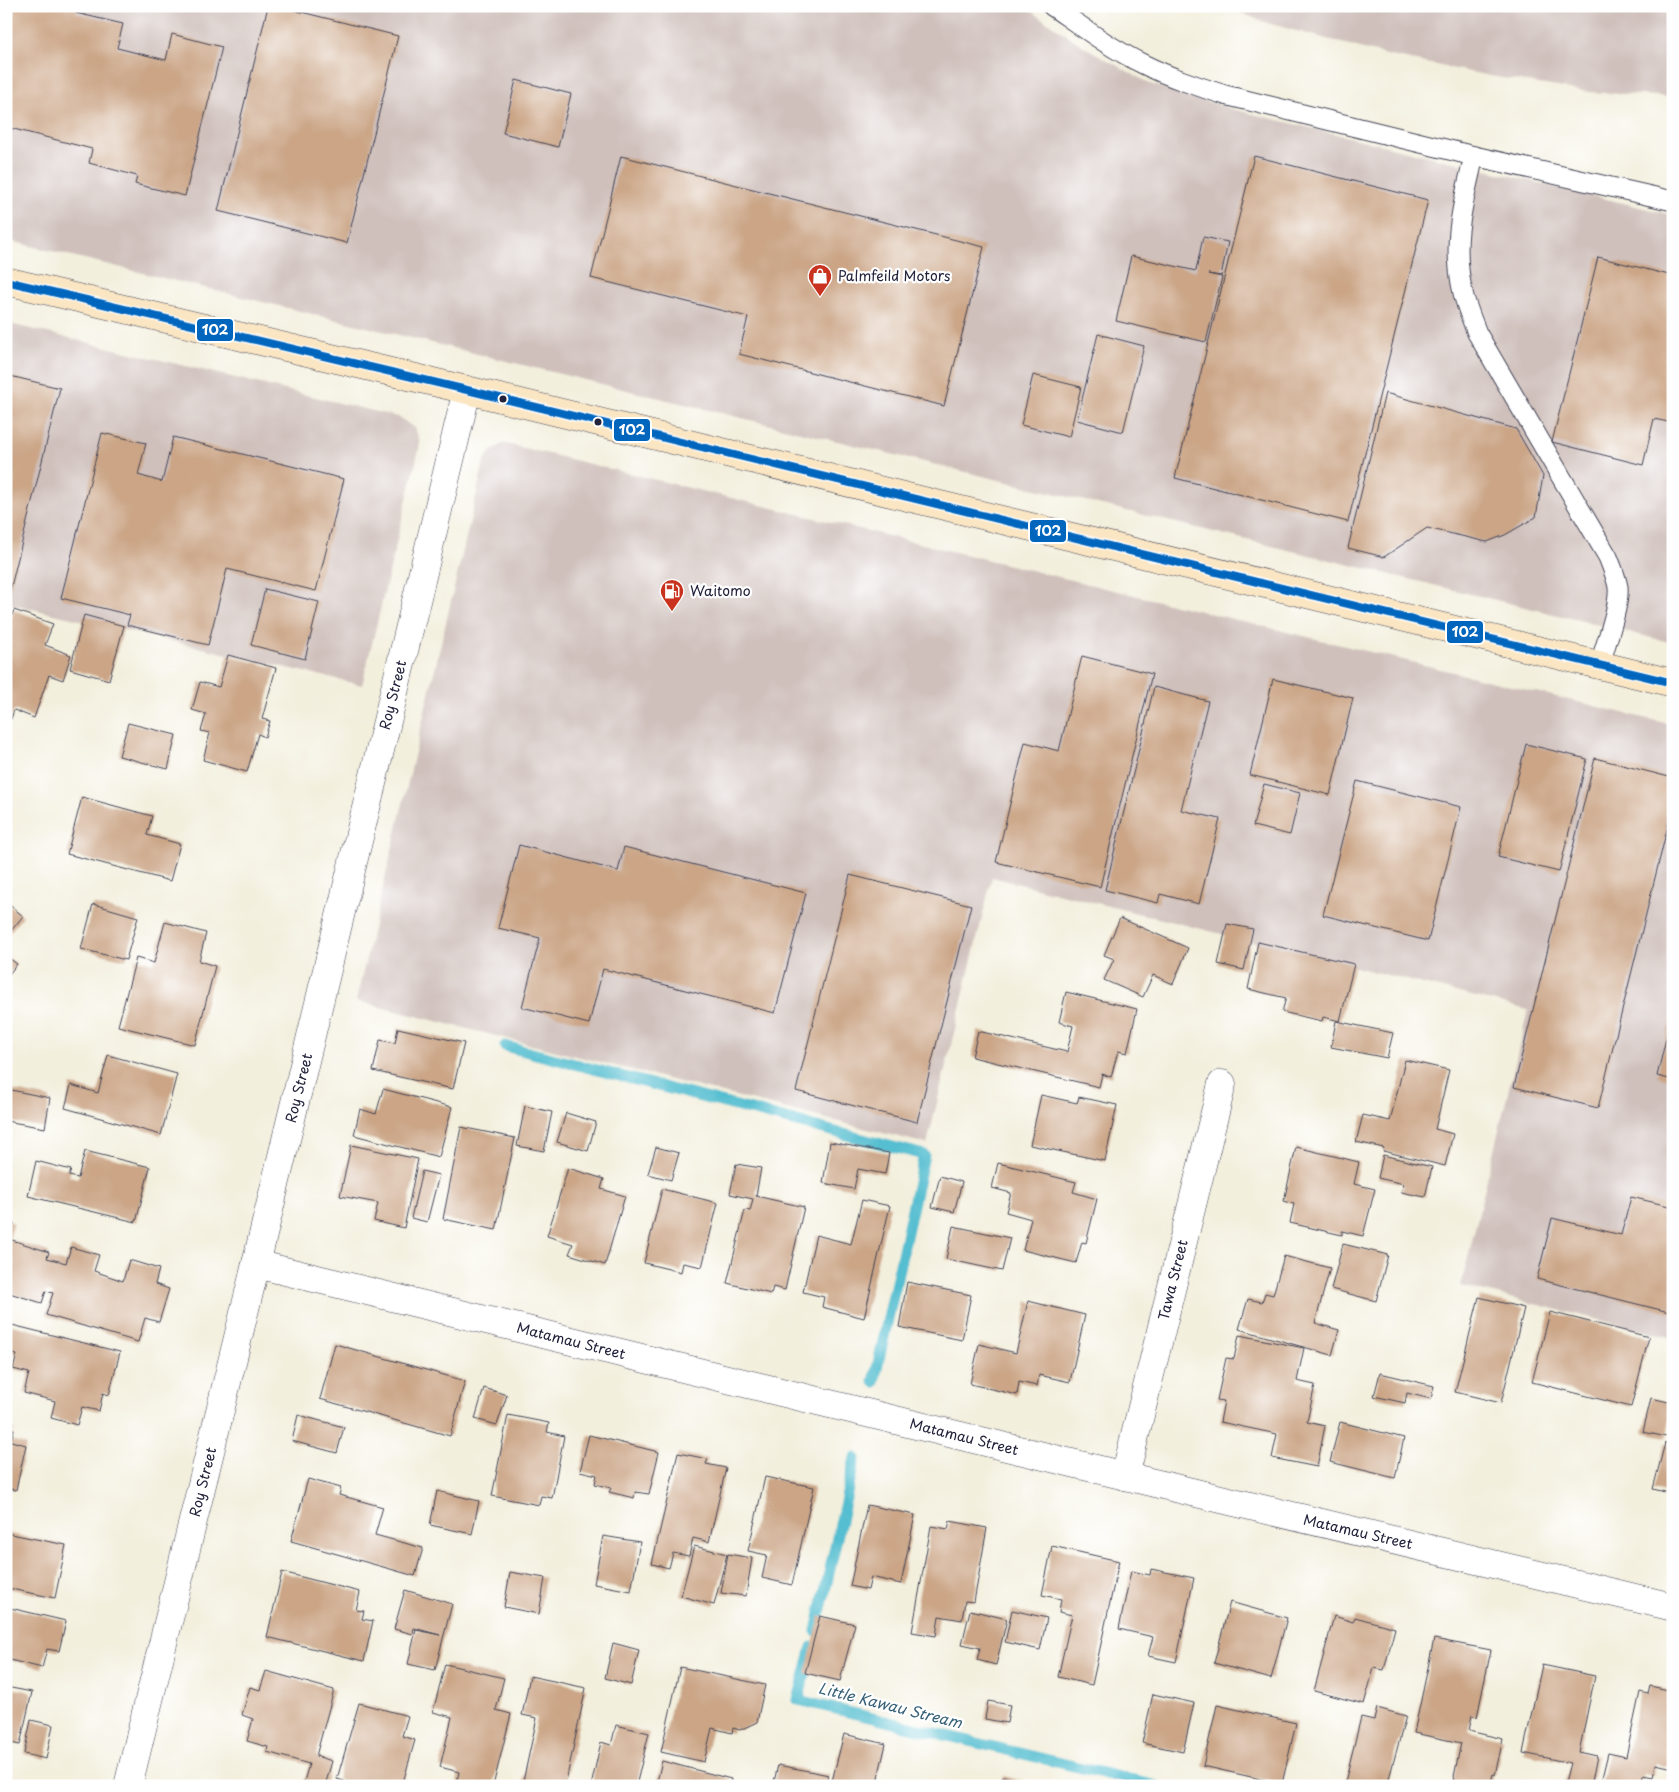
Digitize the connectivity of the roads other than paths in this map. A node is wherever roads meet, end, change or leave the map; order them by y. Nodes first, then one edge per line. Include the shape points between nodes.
1 (1052, 6) edge
2 (1474, 156) junction
3 (1673, 202) edge
4 (6, 281) edge
5 (467, 390) junction
6 (1600, 665) junction
7 (1673, 683) edge
8 (1222, 1084) dead end
9 (256, 1264) junction
10 (1124, 1476) junction
11 (1673, 1607) edge
12 (128, 1786) edge

1 - 2 lane via 1112,47 1186,83
2 - 3 lane
2 - 6 lane via 1458,225 1457,258 1463,294 1490,357 1615,574 1617,604
4 - 5 main road
5 - 6 main road
5 - 9 street, Roy Street
6 - 7 main road
8 - 10 street, Tawa Street
9 - 10 street, Matamau Street
9 - 12 street, Roy Street
10 - 11 street, Matamau Street

